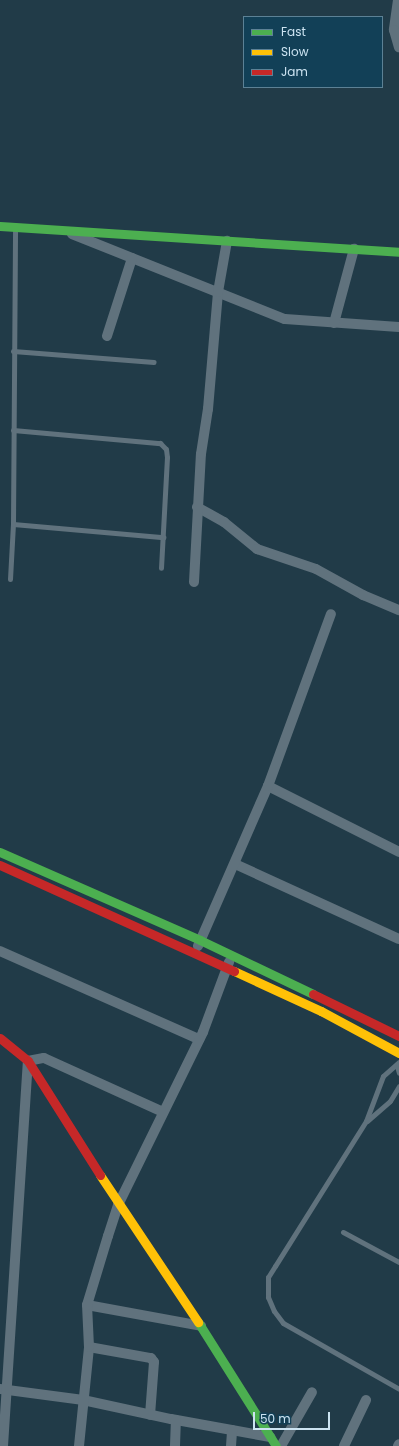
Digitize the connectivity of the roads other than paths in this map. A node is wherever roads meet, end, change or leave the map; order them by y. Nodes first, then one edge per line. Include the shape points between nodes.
1 (398, 0) edge
2 (399, 46) edge
3 (0, 226) edge
4 (15, 227) junction
5 (67, 232) junction
6 (227, 241) junction
7 (354, 249) junction
8 (399, 252) edge
9 (132, 258) junction
10 (218, 292) junction
11 (334, 323) junction
12 (399, 327) edge
13 (107, 336) dead end
14 (13, 351) junction
15 (154, 362) dead end
16 (13, 430) junction
17 (197, 507) junction
18 (13, 524) junction
19 (163, 537) junction
20 (161, 568) dead end
21 (10, 579) dead end
22 (194, 582) dead end
23 (399, 610) edge
24 (331, 614) dead end
25 (268, 786) junction
26 (0, 852) edge
27 (399, 852) edge
28 (235, 864) junction
29 (0, 865) edge
30 (399, 939) edge
31 (200, 940) junction
32 (0, 951) edge
33 (195, 953) junction
34 (232, 955) junction
35 (227, 968) junction
36 (399, 1036) edge
37 (0, 1038) edge
38 (199, 1039) junction
39 (399, 1053) edge
40 (28, 1061) junction
41 (398, 1064) edge
42 (399, 1073) edge
43 (399, 1086) edge
44 (163, 1112) junction
45 (366, 1121) junction
46 (118, 1205) junction
47 (343, 1232) dead end
48 (399, 1262) edge
49 (87, 1305) junction
50 (201, 1326) junction
51 (89, 1347) junction
52 (399, 1389) edge
53 (3, 1390) edge
54 (312, 1392) dead end
55 (83, 1400) junction
56 (366, 1400) dead end
57 (150, 1415) junction
58 (176, 1420) junction
59 (232, 1430) junction
60 (270, 1437) junction
61 (2, 1446) edge
62 (79, 1446) edge
63 (174, 1446) edge
64 (231, 1446) edge
65 (276, 1446) edge
66 (281, 1446) edge
67 (344, 1446) edge

1 - 2 street via 394,30
3 - 4 street
4 - 5 street
4 - 14 lane
5 - 6 street
5 - 9 street
6 - 7 street
6 - 10 street
7 - 8 street
7 - 11 street
9 - 10 street
9 - 13 street
10 - 11 street via 264,313 285,319
10 - 17 street
11 - 12 street
14 - 15 lane
14 - 16 lane
16 - 18 lane
16 - 19 lane via 160,443 166,449 167,457
17 - 22 street
17 - 23 street via 224,522 257,549 316,569
18 - 19 lane
18 - 21 lane
19 - 20 lane
24 - 25 street
25 - 27 street
25 - 28 street
26 - 31 street
28 - 30 street
28 - 31 street
29 - 33 street
31 - 33 street
31 - 34 street
32 - 38 street
33 - 35 street
34 - 35 street
34 - 36 street
35 - 38 street
35 - 39 street via 321,1011
37 - 40 street
38 - 44 street
40 - 44 street via 44,1058
40 - 46 street
40 - 53 street
41 - 42 lane
41 - 45 lane via 383,1076
43 - 45 lane via 390,1101
44 - 46 street
45 - 52 lane via 268,1277 268,1296 283,1324
46 - 49 street
46 - 50 street
47 - 48 lane
49 - 50 street
49 - 51 street
50 - 60 street
51 - 55 street
51 - 57 street via 151,1358 154,1362
53 - 55 street
53 - 61 street
54 - 66 street
55 - 57 street
55 - 62 street
56 - 67 street
57 - 58 street
58 - 59 street
58 - 63 street
59 - 60 street
59 - 64 street
60 - 65 street

